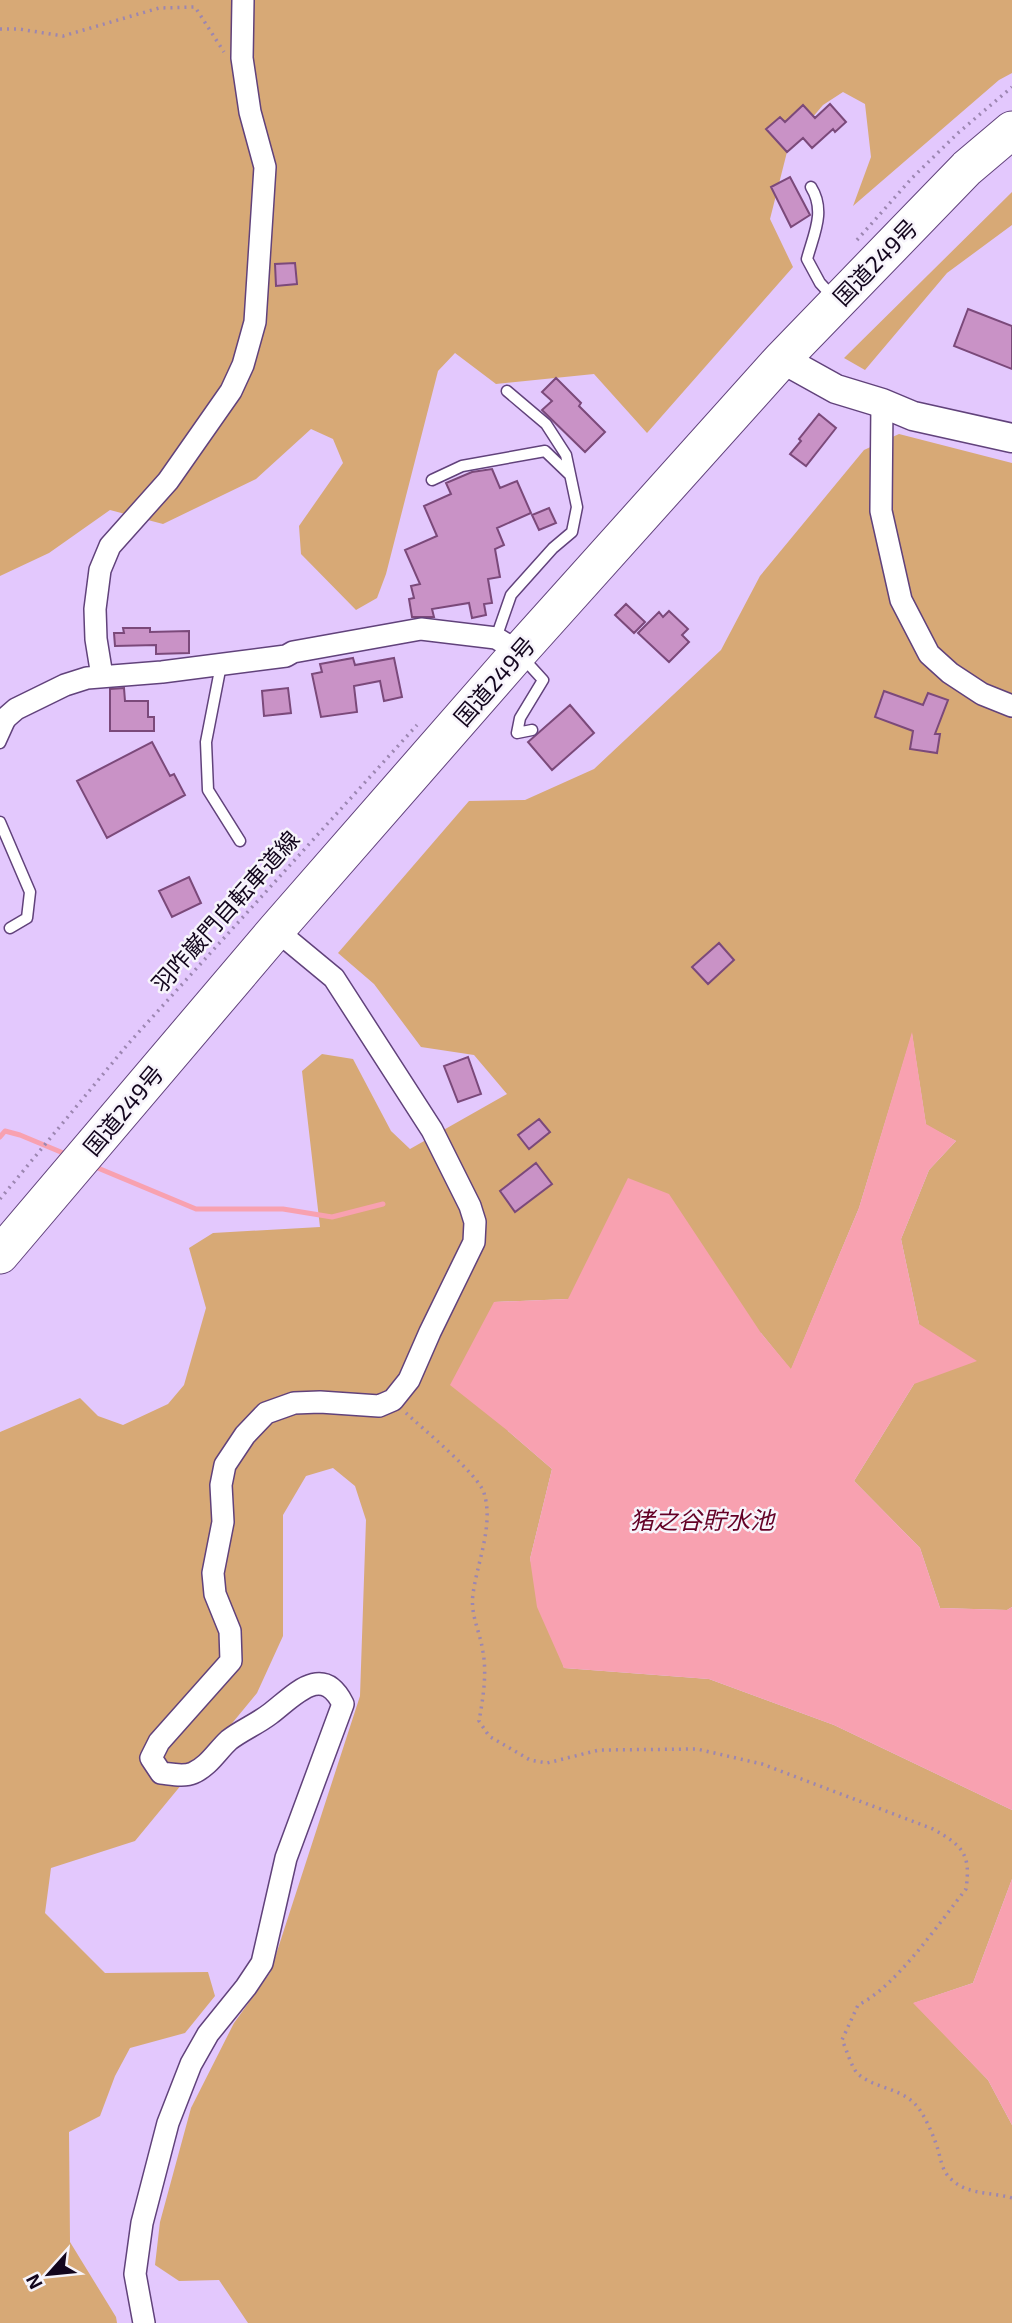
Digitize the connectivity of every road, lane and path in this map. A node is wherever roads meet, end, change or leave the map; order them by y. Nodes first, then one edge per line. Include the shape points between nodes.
1 (243, 0) edge
2 (0, 29) edge
3 (225, 53) dead end
4 (1012, 130) edge
5 (811, 187) dead end
6 (837, 301) junction
7 (782, 359) junction
8 (507, 391) dead end
9 (882, 403) junction
10 (1012, 438) edge
11 (570, 476) junction
12 (432, 480) dead end
13 (508, 645) junction
14 (221, 665) junction
15 (102, 676) junction
16 (1012, 706) edge
17 (8, 716) edge
18 (418, 724) dead end
19 (533, 730) dead end
20 (0, 743) edge
21 (0, 822) edge
22 (240, 841) dead end
23 (10, 928) dead end
24 (276, 930) junction
25 (0, 1199) edge
26 (0, 1255) edge
27 (393, 1400) junction
28 (1012, 2198) edge
29 (144, 2323) edge

1 - 15 street via 242,58 265,167 256,322 231,391 168,481 110,546 100,569 95,608
2 - 3 path via 63,36 159,8 186,6 195,7
4 - 6 highway, 国道249号 via 967,168
5 - 6 lane via 819,200 807,259
6 - 7 highway, 国道249号
7 - 9 street via 836,389
7 - 13 highway, 国道249号
8 - 11 lane via 546,424 566,455
9 - 10 street via 913,416
9 - 16 street via 881,511 901,600 929,653 982,694
11 - 12 lane via 545,451 462,466
11 - 13 lane via 577,507 572,532 511,595
13 - 14 street via 421,629
13 - 19 lane via 543,680 520,718 517,733
13 - 24 highway, 国道249号
14 - 15 street
14 - 22 lane via 206,742 208,790
15 - 17 street via 65,685
17 - 20 lane
18 - 25 path, 羽咋巌門自転車道線 via 128,1044
21 - 23 lane via 30,892 27,918
24 - 26 highway, 国道249号
24 - 27 street via 334,978 432,1130 475,1222 474,1242 409,1380
27 - 28 path via 470,1473 484,1493 487,1531 472,1595 473,1618 484,1652 479,1721 489,1736 530,1760 547,1763 599,1750 696,1749 762,1764 922,1825 957,1843 966,1855 966,1889 906,1965 858,2005 842,2040 856,2073 915,2103 936,2142 945,2173 953,2181 968,2191
27 - 29 street via 379,1406 294,1403 266,1413 244,1435 225,1465 223,1522 213,1573 215,1594 230,1631 231,1661 159,1742 151,1758 155,1767 161,1773 192,1774 292,1693 315,1684 328,1685 343,1704 286,1858 262,1963 208,2034 168,2123 142,2224 135,2274

